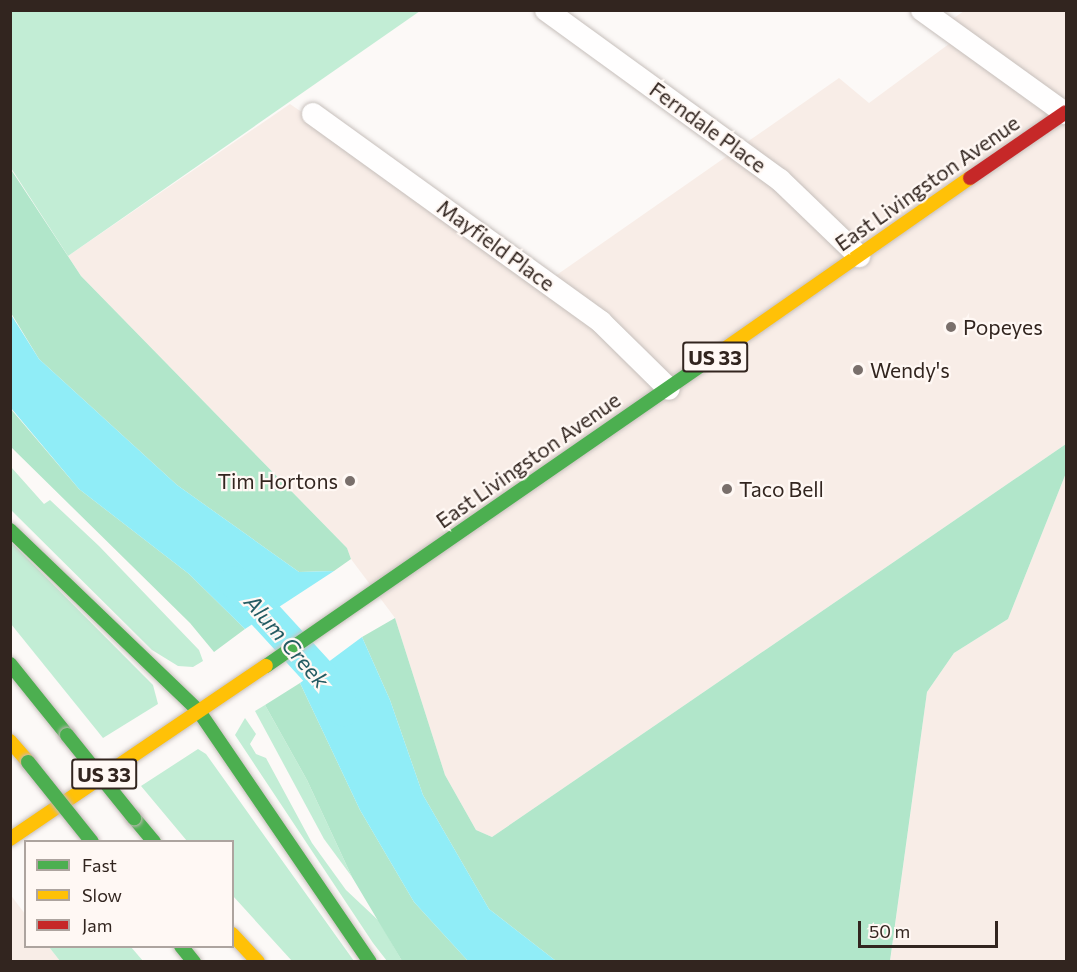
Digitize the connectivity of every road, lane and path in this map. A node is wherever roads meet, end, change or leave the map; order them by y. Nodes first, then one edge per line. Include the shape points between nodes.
1 (546, 10) edge
2 (922, 10) edge
3 (1066, 112) edge
4 (313, 114) dead end
5 (859, 256) junction
6 (669, 389) junction
7 (10, 530) edge
8 (10, 664) edge
9 (198, 710) junction
10 (10, 741) edge
11 (10, 838) edge
12 (90, 840) edge
13 (152, 840) edge
14 (234, 936) edge
15 (183, 948) edge
16 (194, 962) edge
17 (258, 962) edge
18 (370, 962) edge

1 - 5 street, Ferndale Place via 780,180
2 - 3 street
3 - 5 main road, East Livingston Avenue / US 33
4 - 6 street, Mayfield Place via 601,322
5 - 6 main road, East Livingston Avenue / US 33
6 - 9 main road, East Livingston Avenue / US 33
7 - 9 main road
8 - 13 main road, bridge
9 - 11 main road, East Livingston Avenue / US 33
9 - 18 main road
10 - 12 main road, bridge
14 - 17 main road
15 - 16 main road

